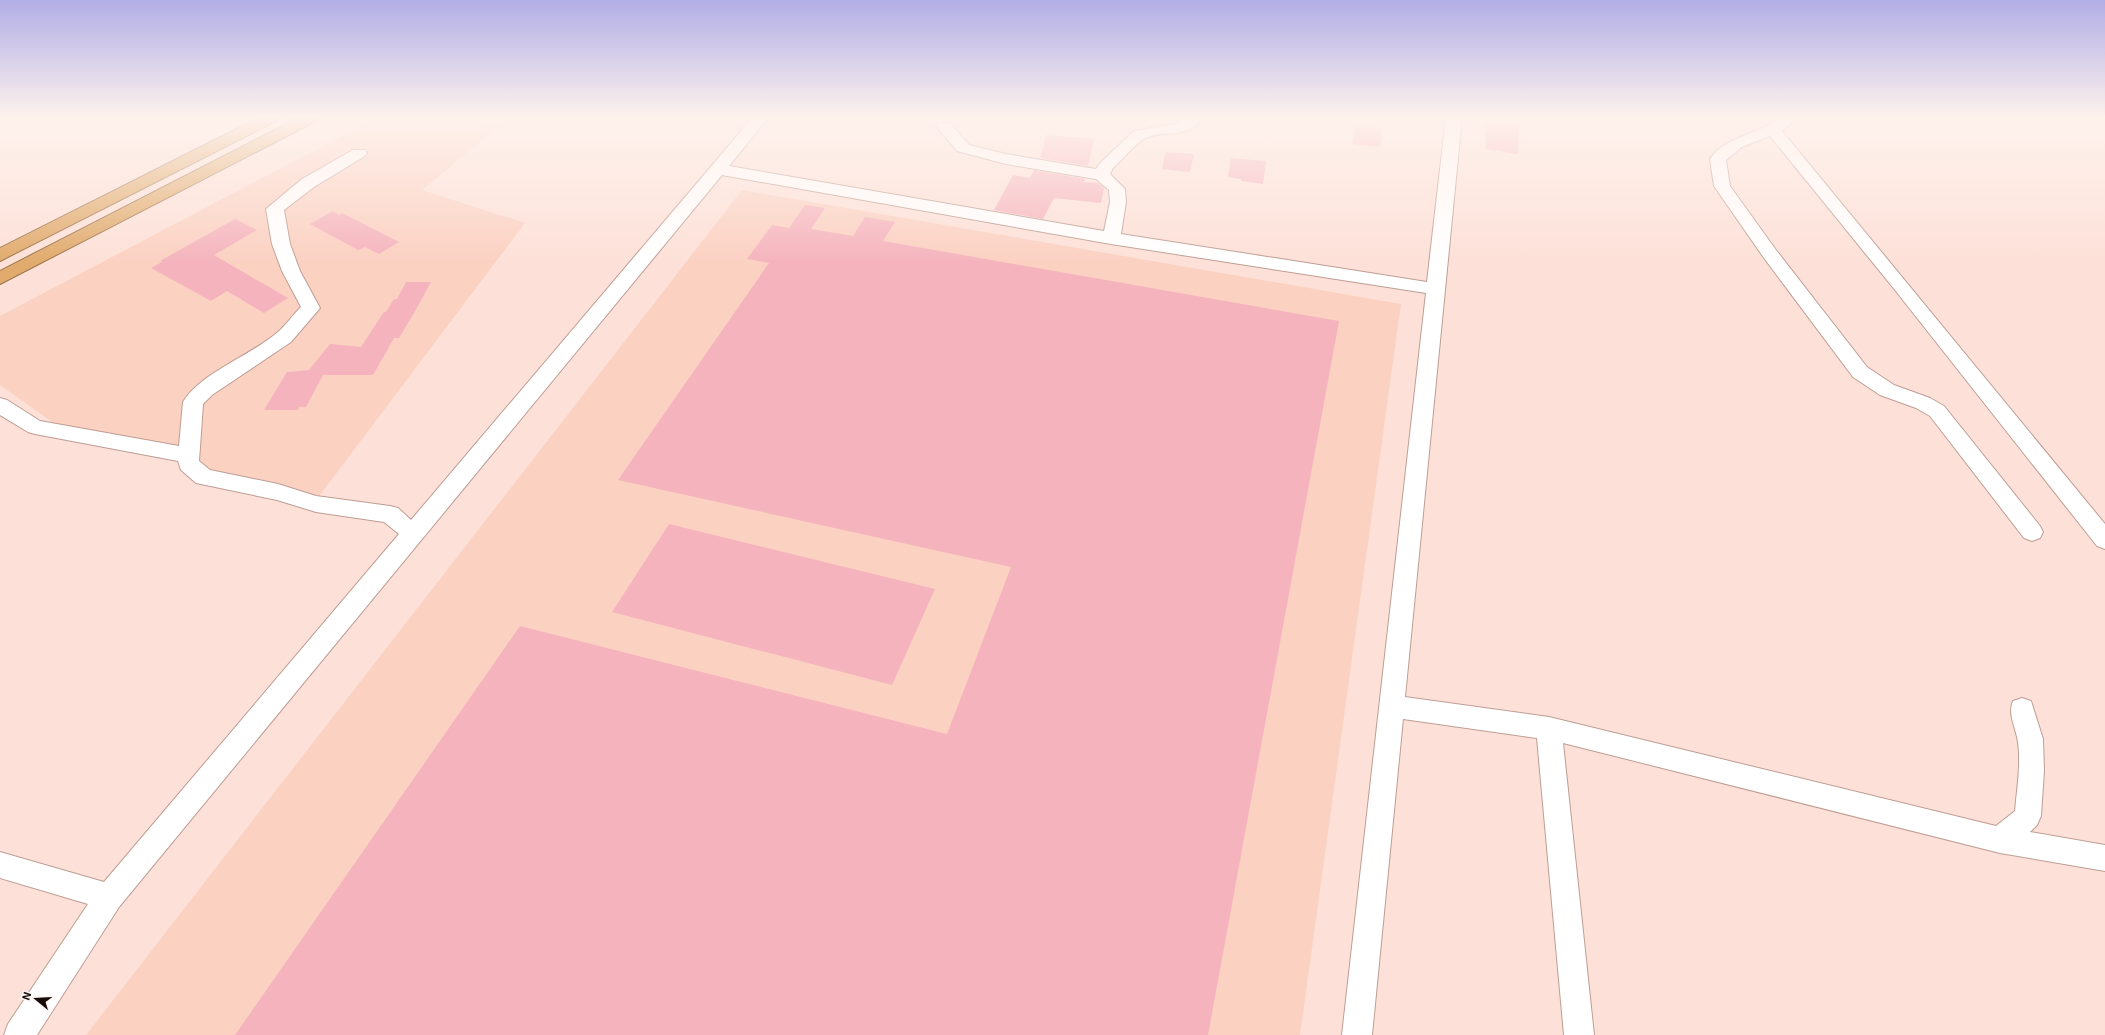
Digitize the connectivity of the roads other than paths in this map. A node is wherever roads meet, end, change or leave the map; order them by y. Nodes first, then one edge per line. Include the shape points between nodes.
1 (177, 165) edge
2 (218, 165) edge
3 (338, 165) edge
4 (721, 165) edge
5 (1043, 165) edge
6 (1107, 165) edge
7 (1449, 165) edge
8 (1719, 165) edge
9 (1817, 165) edge
10 (718, 169) junction
11 (1101, 175) junction
12 (1111, 239) junction
13 (0, 255) edge
14 (0, 278) edge
15 (1436, 289) junction
16 (0, 405) edge
17 (190, 455) junction
18 (2032, 532) dead end
19 (413, 534) junction
20 (2105, 540) edge
21 (1392, 706) junction
22 (2022, 709) dead end
23 (1549, 728) junction
24 (2000, 840) junction
25 (2105, 858) edge
26 (0, 865) edge
27 (109, 897) junction
28 (18, 1035) edge
29 (1357, 1035) edge
30 (1579, 1035) edge

1 - 13 highway
2 - 14 highway
3 - 17 lane via 308,183 275,209 281,244 291,271 311,308 284,337 205,390 193,402
4 - 10 lane
5 - 11 lane
6 - 11 lane
7 - 15 lane
8 - 18 lane via 1722,186 1860,372 1876,386 1929,404 1937,411
9 - 20 lane via 1901,286
10 - 12 lane
10 - 19 lane
11 - 12 lane via 1117,189 1118,202
12 - 15 lane
15 - 21 lane
16 - 17 lane via 35,427
17 - 19 lane via 188,464 204,477 278,492 316,504 390,514
19 - 27 lane
21 - 23 lane
21 - 29 lane
22 - 24 lane via 2030,739 2028,816
23 - 24 lane
23 - 30 lane
24 - 25 lane
26 - 27 lane
27 - 28 lane

